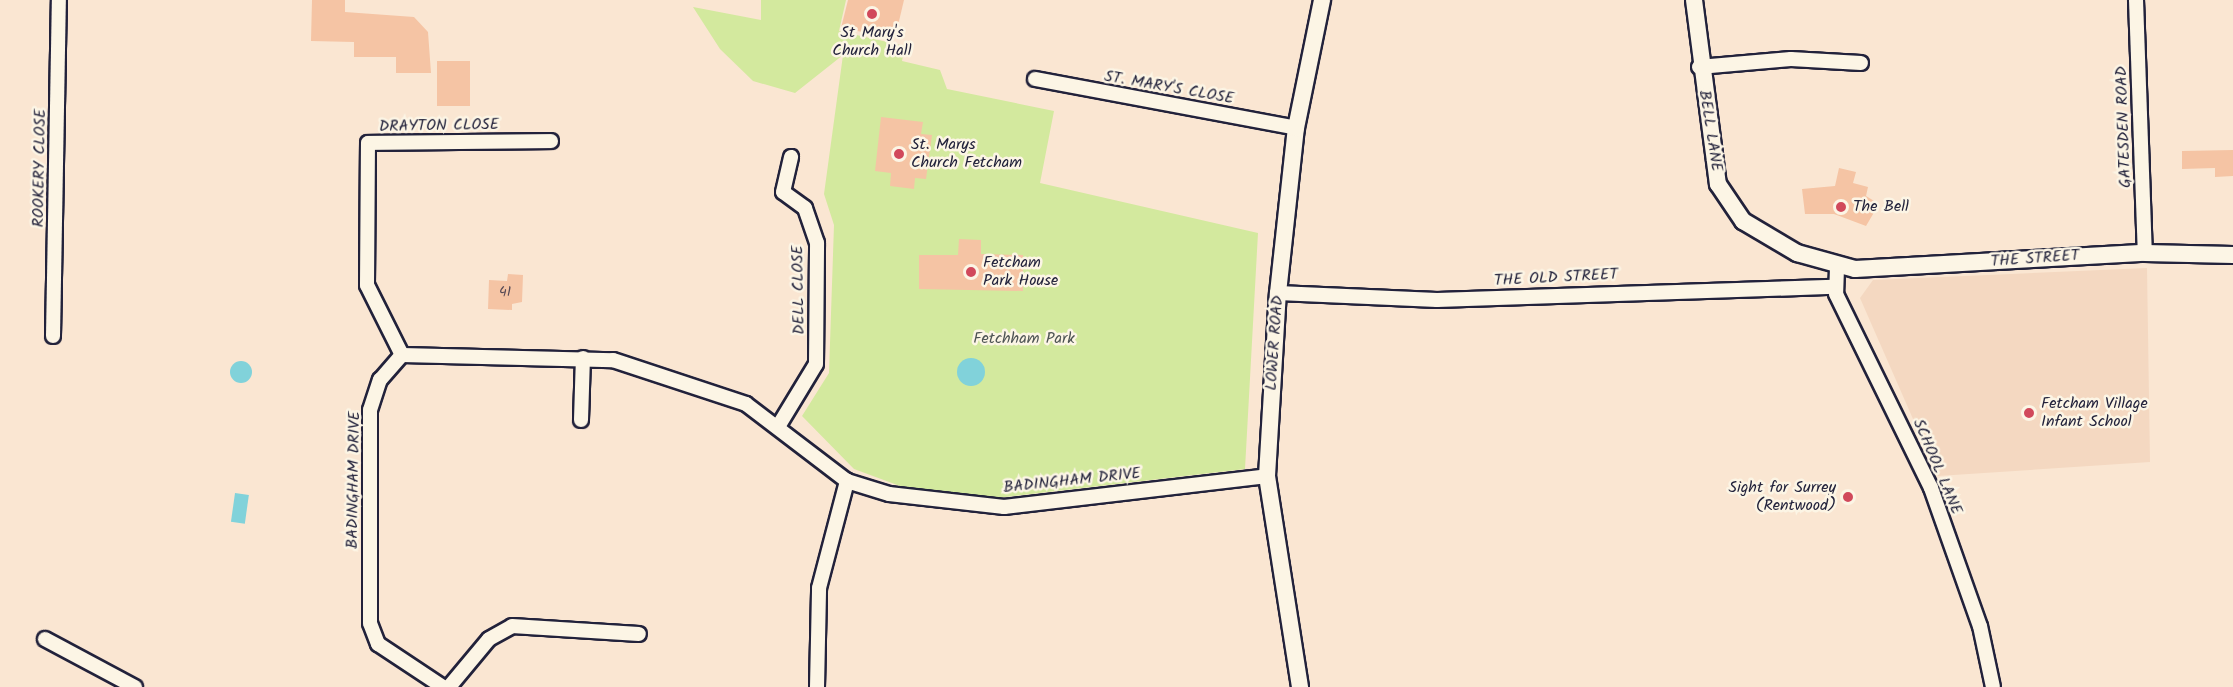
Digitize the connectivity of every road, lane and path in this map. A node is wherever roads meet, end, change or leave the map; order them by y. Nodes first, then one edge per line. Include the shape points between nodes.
1 (59, 0) edge
2 (1322, 0) edge
3 (1694, 0) edge
4 (2136, 0) edge
5 (1861, 63) dead end
6 (1699, 67) junction
7 (1035, 79) dead end
8 (1296, 128) junction
9 (551, 141) dead end
10 (791, 157) dead end
11 (2145, 253) junction
12 (2233, 255) edge
13 (1837, 268) junction
14 (1834, 287) junction
15 (1278, 293) junction
16 (53, 336) dead end
17 (402, 355) junction
18 (583, 358) junction
19 (581, 420) dead end
20 (779, 425) junction
21 (1267, 476) junction
22 (847, 481) junction
23 (639, 634) dead end
24 (45, 639) dead end
25 (135, 687) edge
26 (443, 687) edge
27 (449, 687) edge
28 (817, 687) edge
29 (1300, 687) edge
30 (1993, 687) edge

1 - 16 street, ROOKERY CLOSE
2 - 8 street, LOWER ROAD
3 - 6 street, BELL LANE
4 - 11 street, GATESDEN ROAD
5 - 6 street via 1791,59
6 - 13 street, BELL LANE via 1718,183 1729,202 1762,235
7 - 8 street, ST. MARY'S CLOSE
8 - 15 street, LOWER ROAD
9 - 17 street, DRAYTON CLOSE via 368,143 367,285
10 - 20 street, DELL CLOSE via 783,192 805,208 817,243 816,364
11 - 12 street, THE STREET
11 - 13 street, THE STREET
13 - 14 street
14 - 15 street, THE OLD STREET via 1771,286 1437,300
14 - 30 street, SCHOOL LANE via 1931,488 1980,626
15 - 21 street, LOWER ROAD
17 - 18 street, BADINGHAM DRIVE
17 - 26 street, BADINGHAM DRIVE via 380,380 370,410 370,623 378,644
18 - 19 street
18 - 20 street, BADINGHAM DRIVE via 614,360 714,391
20 - 22 street, BADINGHAM DRIVE
21 - 22 street, BADINGHAM DRIVE via 1004,507 889,494
21 - 29 street, LOWER ROAD
22 - 28 street via 819,588
23 - 27 street via 512,626 489,639
24 - 25 street

